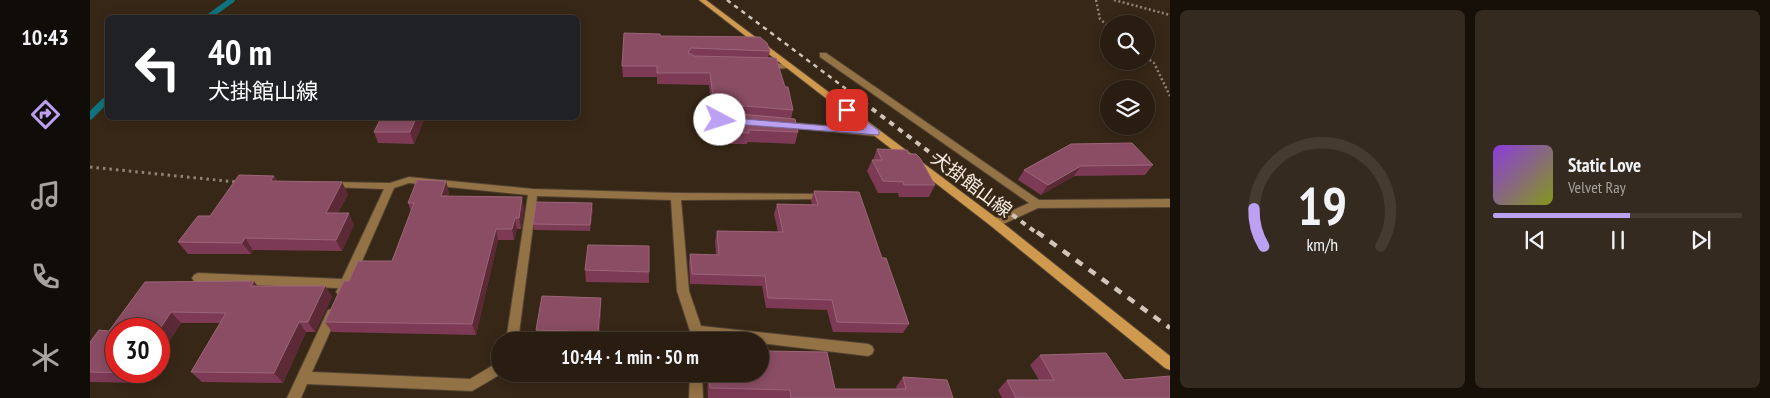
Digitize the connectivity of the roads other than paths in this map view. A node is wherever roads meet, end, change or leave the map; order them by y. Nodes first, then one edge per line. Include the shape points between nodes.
1 (702, 0) edge
2 (823, 55) dead end
3 (751, 64) edge
4 (789, 66) junction
5 (778, 125) edge
6 (876, 133) junction
7 (322, 184) edge
8 (390, 186) junction
9 (533, 192) junction
10 (833, 196) edge
11 (676, 197) junction
12 (1037, 204) junction
13 (1168, 205) edge
14 (994, 223) junction
15 (198, 278) dead end
16 (346, 284) junction
17 (513, 332) edge
18 (695, 332) edge
19 (769, 342) edge
20 (868, 350) dead end
21 (1170, 364) edge
22 (491, 373) edge
23 (303, 378) junction
24 (696, 382) edge
25 (294, 398) edge
26 (696, 398) edge

1 - 4 main road, 犬掛館山線
2 - 12 street
3 - 4 street
4 - 6 main road, 犬掛館山線
5 - 6 street
6 - 14 main road, 犬掛館山線
7 - 8 street
8 - 9 street via 409,180
8 - 16 street
9 - 11 street
9 - 17 street
10 - 11 street
11 - 18 street via 683,291
12 - 13 street
12 - 14 street
14 - 21 main road, 犬掛館山線
15 - 16 street
16 - 23 street
19 - 20 street
22 - 23 street via 472,385
23 - 25 street
24 - 26 street

